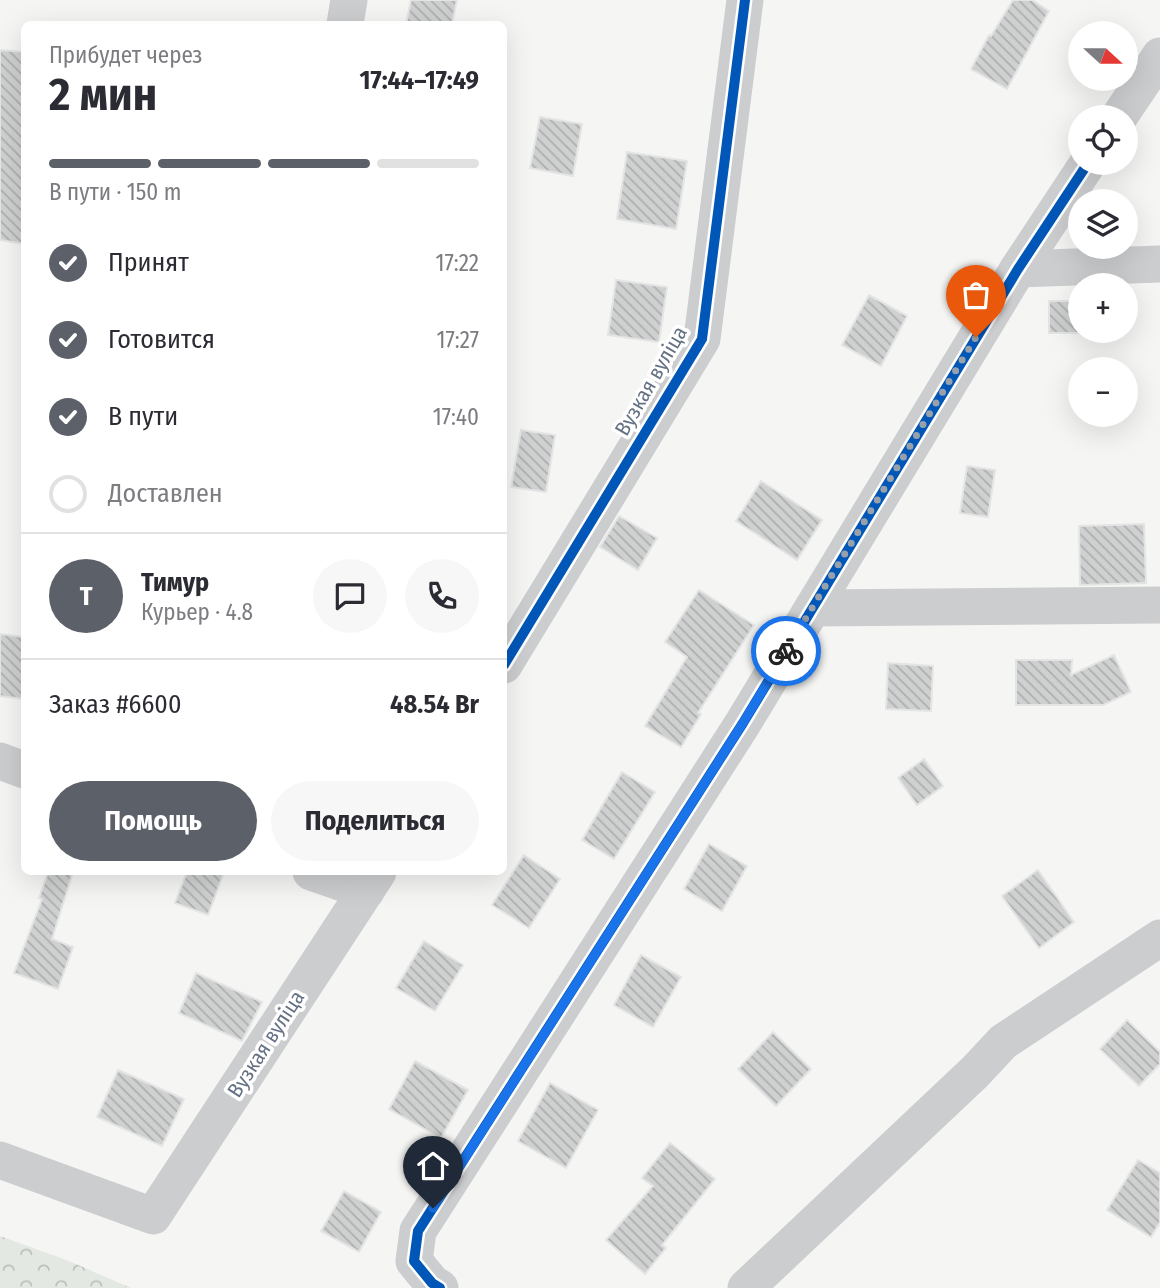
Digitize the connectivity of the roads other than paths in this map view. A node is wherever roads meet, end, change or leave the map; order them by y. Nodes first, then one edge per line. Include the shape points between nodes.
1 (349, 0) edge
2 (746, 0) edge
3 (346, 21) edge
4 (1160, 56) edge
5 (1127, 105) edge
6 (1080, 175) edge
7 (1160, 264) edge
8 (1017, 269) junction
9 (1160, 605) edge
10 (813, 608) junction
11 (507, 660) edge
12 (0, 761) edge
13 (21, 768) edge
14 (331, 875) edge
15 (372, 881) edge
16 (1160, 938) edge
17 (0, 1160) edge
18 (440, 1288) edge
19 (746, 1288) edge

1 - 3 street
2 - 11 street, Вузкая вуліца via 702,339
4 - 5 street
6 - 8 street
7 - 8 street
8 - 10 street
9 - 10 street
10 - 18 street via 418,1231 414,1261
12 - 13 street
14 - 15 street
15 - 17 street, Вузкая вуліца via 153,1216
16 - 19 street via 1003,1042

